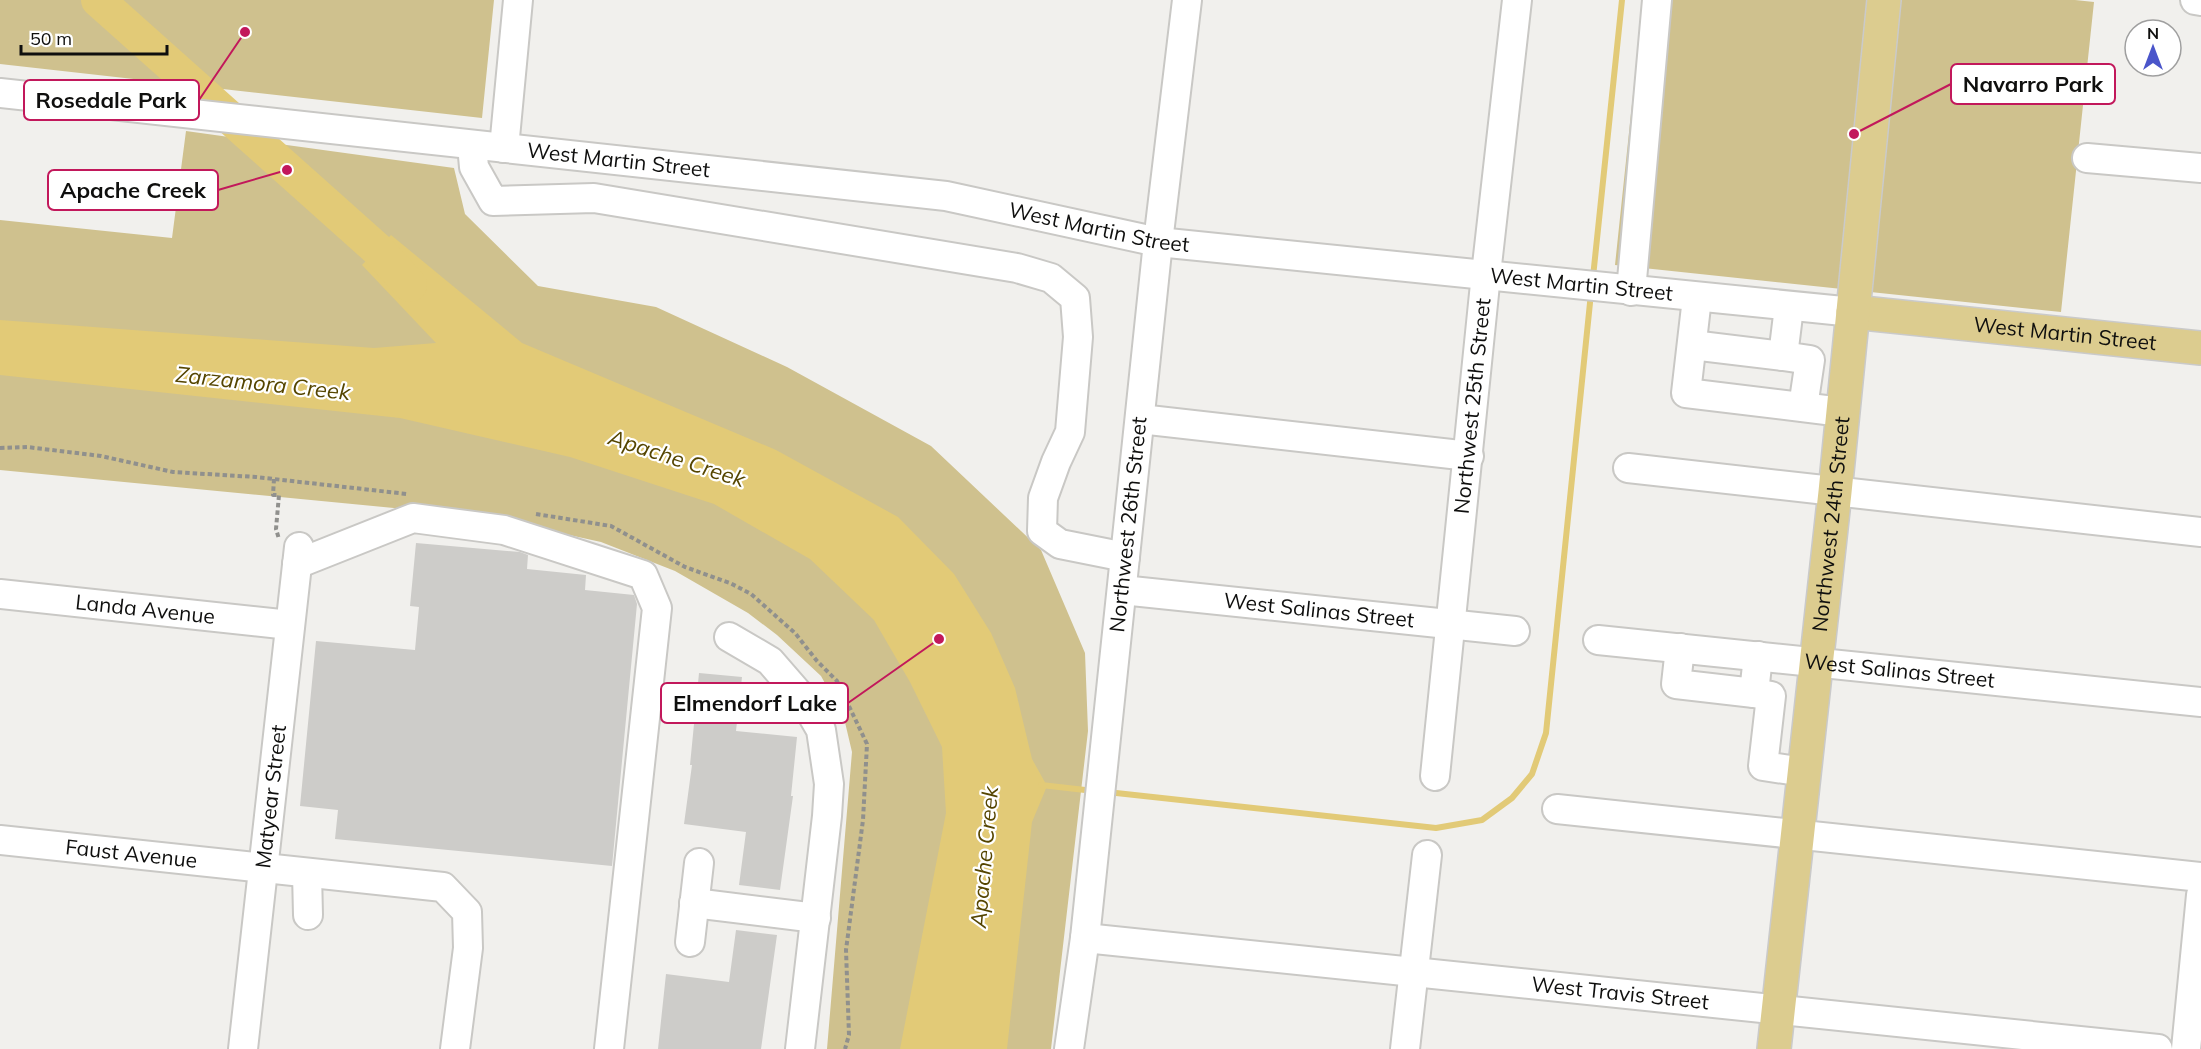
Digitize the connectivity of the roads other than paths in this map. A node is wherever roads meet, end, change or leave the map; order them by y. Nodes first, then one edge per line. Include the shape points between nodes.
1 (518, 0) edge
2 (1187, 0) edge
3 (1517, 0) edge
4 (1657, 0) edge
5 (1884, 0) edge
6 (2195, 0) edge
7 (2201, 1) edge
8 (0, 93) edge
9 (472, 145) junction
10 (504, 148) junction
11 (2087, 158) dead end
12 (2201, 168) edge
13 (1158, 242) junction
14 (1485, 274) junction
15 (1628, 290) junction
16 (1698, 298) junction
17 (1789, 307) junction
18 (1853, 312) junction
19 (1692, 345) junction
20 (2201, 348) edge
21 (1783, 356) junction
22 (1803, 407) junction
23 (1842, 412) junction
24 (1140, 419) junction
25 (1469, 456) junction
26 (1628, 468) dead end
27 (1835, 492) junction
28 (2201, 532) edge
29 (1125, 557) junction
30 (1122, 590) junction
31 (0, 594) edge
32 (1450, 624) junction
33 (290, 625) junction
34 (1515, 631) dead end
35 (729, 637) dead end
36 (1598, 640) dead end
37 (1680, 648) junction
38 (1758, 656) junction
39 (1816, 662) junction
40 (1754, 693) junction
41 (2201, 702) edge
42 (1804, 772) junction
43 (1435, 776) dead end
44 (1557, 809) dead end
45 (1797, 834) junction
46 (0, 840) edge
47 (1427, 855) dead end
48 (699, 864) dead end
49 (263, 869) junction
50 (307, 873) junction
51 (2201, 878) edge
52 (2201, 895) edge
53 (694, 903) junction
54 (308, 915) dead end
55 (816, 918) junction
56 (1085, 938) junction
57 (690, 942) dead end
58 (1414, 972) junction
59 (1779, 1009) junction
60 (243, 1049) edge
61 (455, 1049) edge
62 (609, 1049) edge
63 (800, 1049) edge
64 (1070, 1049) edge
65 (1405, 1049) edge
66 (1774, 1049) edge
67 (2158, 1049) edge
68 (2186, 1049) edge

1 - 10 street
2 - 13 street, Northwest 26th Street
3 - 14 street, Northwest 25th Street
4 - 15 street
5 - 18 main road, Northwest 24th Street
6 - 7 street
8 - 9 street, West Martin Street
9 - 10 street, West Martin Street
9 - 29 street via 474,167 494,201 594,198 1017,268 1051,278 1075,298 1078,336 1070,432 1043,498 1042,531 1060,544
10 - 13 street, West Martin Street via 946,196
11 - 12 street
13 - 14 street, West Martin Street
13 - 24 street, Northwest 26th Street
14 - 15 street, West Martin Street
14 - 25 street, Northwest 25th Street
15 - 16 street, West Martin Street
16 - 17 street, West Martin Street
16 - 19 street
17 - 18 street, West Martin Street
17 - 21 street
18 - 20 main road, West Martin Street
18 - 23 main road, Northwest 24th Street
19 - 21 street
19 - 22 street via 1686,393
21 - 22 street via 1810,360
22 - 23 street
23 - 27 main road, Northwest 24th Street
24 - 25 street
24 - 29 street, Northwest 26th Street
25 - 32 street, Northwest 25th Street
26 - 27 street
27 - 28 street
27 - 39 main road, Northwest 24th Street
29 - 30 street, Northwest 26th Street
30 - 32 street, West Salinas Street
30 - 56 street, Northwest 26th Street
31 - 33 street, Landa Avenue
32 - 34 street, West Salinas Street
32 - 43 street, Northwest 25th Street
33 - 49 street, Matyear Street
33 - 62 street, Matyear Street via 298,555 413,518 504,530 643,575 657,608
35 - 55 street via 770,661 803,699 821,730 829,784
36 - 37 street, West Salinas Street
37 - 38 street, West Salinas Street
37 - 40 street via 1676,684
38 - 39 street, West Salinas Street
38 - 40 street
39 - 41 street, West Salinas Street
39 - 42 main road, Northwest 24th Street
40 - 42 street via 1771,696 1763,766
42 - 45 main road, Northwest 24th Street
44 - 45 street
45 - 51 street
45 - 59 main road, Northwest 24th Street
46 - 49 street, Faust Avenue
47 - 58 street
48 - 53 street
49 - 50 street, Faust Avenue
49 - 60 street, Matyear Street
50 - 54 street
50 - 61 street, Faust Avenue via 442,887 467,912 468,948
52 - 68 street
53 - 55 street
53 - 57 street
55 - 63 street
56 - 58 street, West Travis Street
56 - 64 street, Northwest 26th Street
58 - 59 street, West Travis Street
58 - 65 street
59 - 66 main road, Northwest 24th Street
59 - 67 street, West Travis Street

